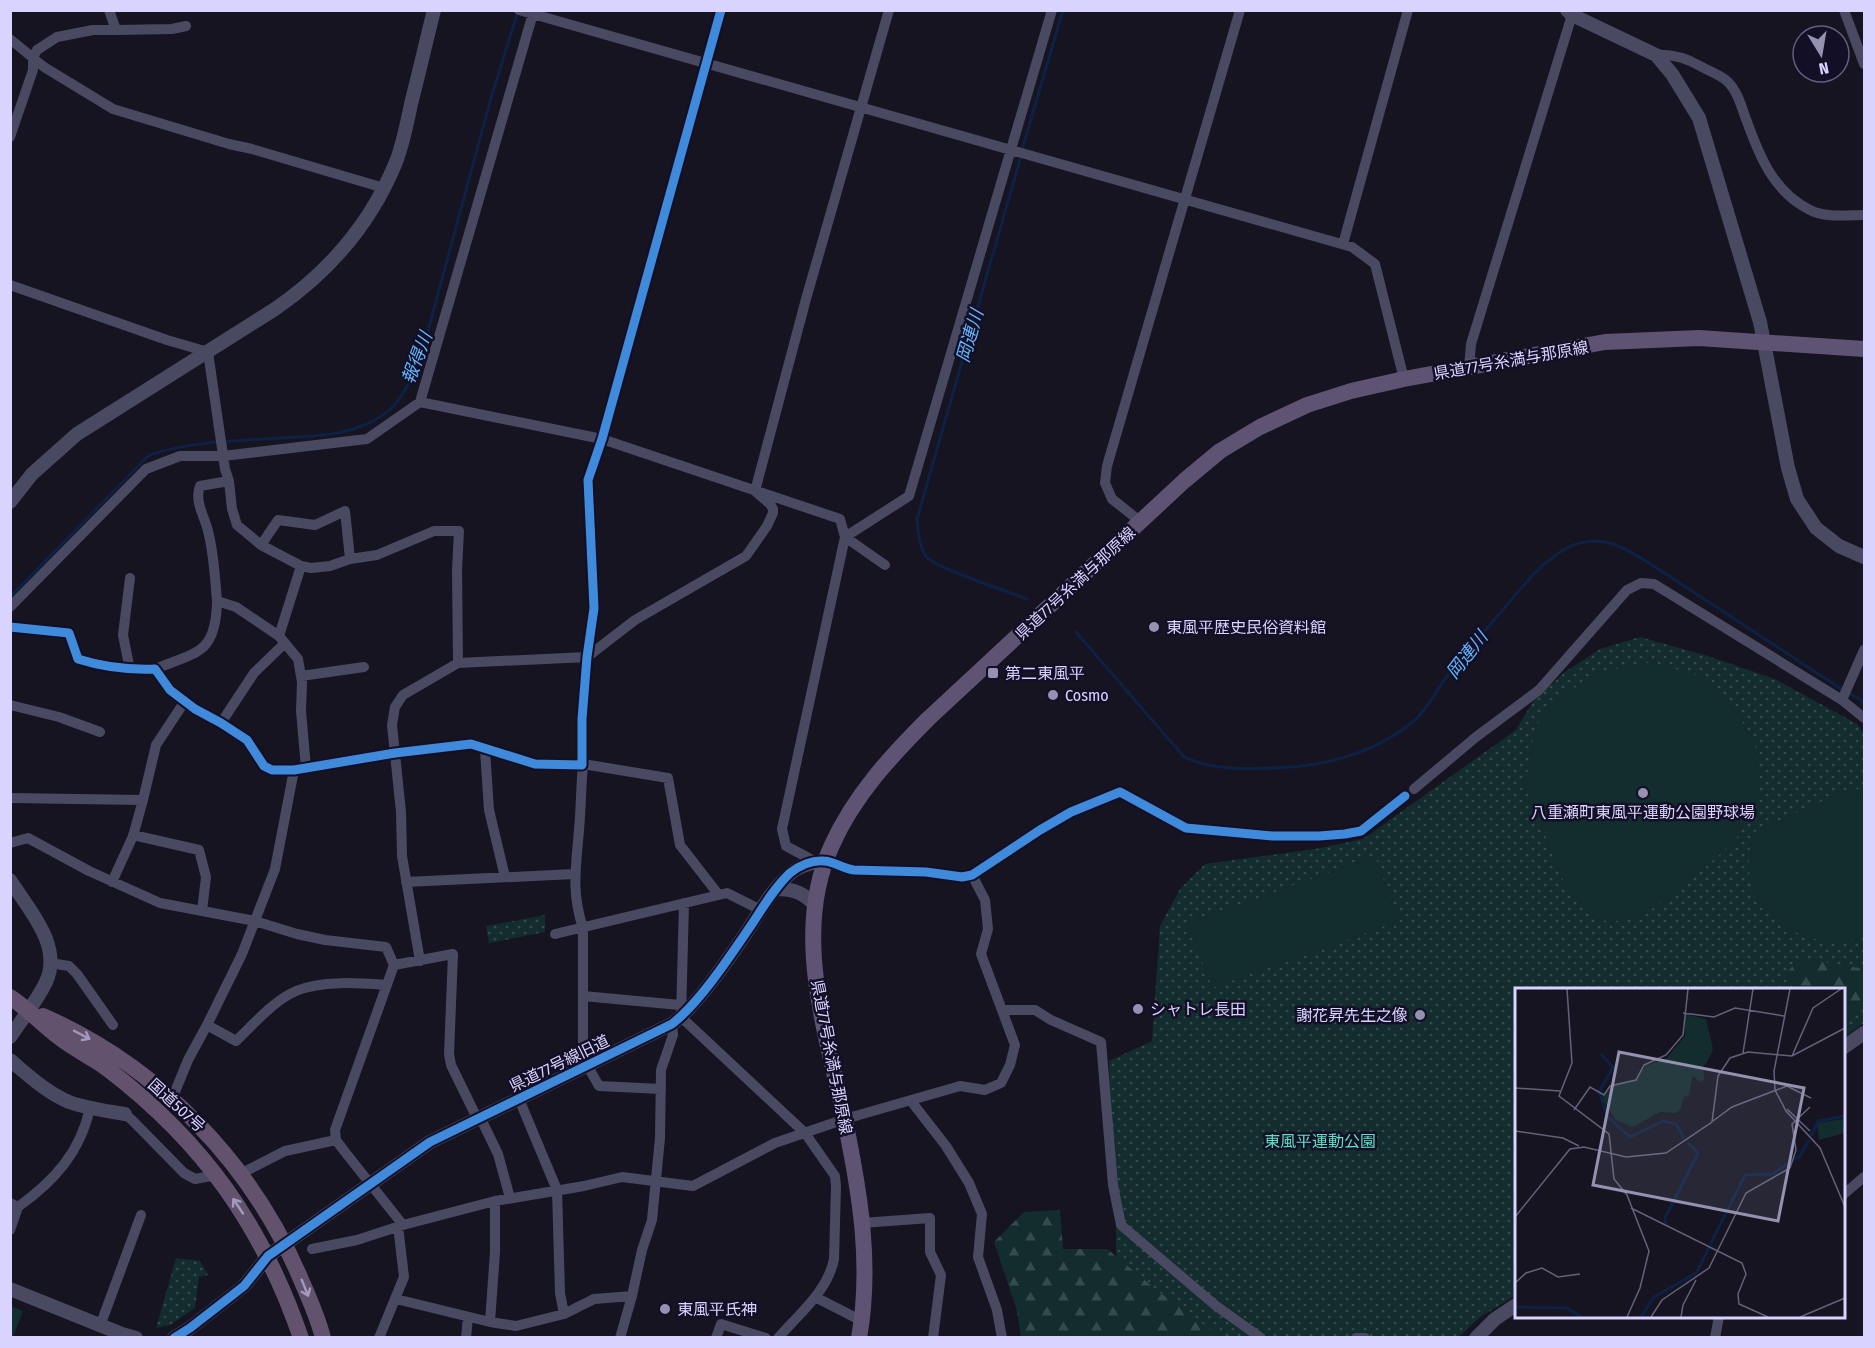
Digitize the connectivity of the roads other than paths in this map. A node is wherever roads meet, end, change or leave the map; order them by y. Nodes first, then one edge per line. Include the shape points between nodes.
1 (109, 10) edge
2 (434, 10) edge
3 (721, 10) edge
4 (889, 10) edge
5 (1052, 10) edge
6 (1240, 10) edge
7 (1408, 10) edge
8 (1844, 10) edge
9 (528, 12) edge
10 (1569, 13) edge
11 (186, 26) dead end
12 (116, 30) junction
13 (10, 39) edge
14 (1656, 55) junction
15 (33, 57) junction
16 (706, 64) junction
17 (1864, 64) edge
18 (860, 108) junction
19 (10, 137) edge
20 (1010, 150) junction
21 (384, 188) junction
22 (1185, 199) junction
23 (1864, 215) edge
24 (1343, 244) junction
25 (10, 285) edge
26 (1764, 342) junction
27 (1864, 349) edge
28 (208, 352) junction
29 (1469, 368) junction
30 (1404, 379) junction
31 (420, 402) junction
32 (602, 439) junction
33 (223, 456) junction
34 (229, 481) junction
35 (755, 491) junction
36 (10, 502) edge
37 (1141, 522) junction
38 (845, 537) junction
39 (261, 545) junction
40 (1864, 557) edge
41 (350, 559) junction
42 (885, 565) dead end
43 (301, 566) junction
44 (130, 578) dead end
45 (217, 601) junction
46 (10, 607) edge
47 (10, 627) edge
48 (282, 640) junction
49 (1864, 650) edge
50 (587, 657) junction
51 (458, 663) junction
52 (364, 667) dead end
53 (154, 669) junction
54 (130, 670) junction
55 (301, 676) junction
56 (1842, 700) junction
57 (184, 701) junction
58 (10, 705) edge
59 (1864, 718) edge
60 (221, 723) junction
61 (100, 732) dead end
62 (485, 750) junction
63 (395, 753) junction
64 (306, 768) junction
65 (294, 770) junction
66 (10, 798) edge
67 (143, 800) junction
68 (133, 835) junction
69 (10, 843) edge
70 (821, 861) junction
71 (574, 874) junction
72 (972, 875) junction
73 (505, 877) junction
74 (10, 880) edge
75 (112, 882) junction
76 (406, 882) junction
77 (777, 889) junction
78 (718, 894) junction
79 (684, 903) junction
80 (816, 906) junction
81 (761, 910) junction
82 (202, 911) junction
83 (255, 921) junction
84 (583, 928) junction
85 (555, 934) dead end
86 (420, 961) junction
87 (50, 963) junction
88 (394, 965) junction
89 (387, 984) junction
90 (583, 996) junction
91 (10, 997) edge
92 (29, 1010) junction
93 (1002, 1010) junction
94 (677, 1016) junction
95 (113, 1025) dead end
96 (207, 1025) junction
97 (1864, 1033) edge
98 (10, 1037) edge
99 (1845, 1046) edge
100 (10, 1060) edge
101 (585, 1067) junction
102 (661, 1089) junction
103 (172, 1099) junction
104 (519, 1099) junction
105 (910, 1101) junction
106 (90, 1108) junction
107 (124, 1114) joint
108 (479, 1118) junction
109 (845, 1119) junction
110 (805, 1133) junction
111 (336, 1140) junction
112 (240, 1173) junction
113 (217, 1175) junction
114 (1864, 1177) edge
115 (655, 1182) junction
116 (371, 1185) junction
117 (557, 1190) junction
118 (1845, 1193) edge
119 (510, 1198) junction
120 (495, 1201) junction
121 (14, 1205) edge
122 (141, 1215) dead end
123 (862, 1223) junction
124 (400, 1226) junction
125 (10, 1230) edge
126 (286, 1244) junction
127 (312, 1249) dead end
128 (268, 1256) junction
129 (10, 1289) edge
130 (632, 1296) junction
131 (815, 1297) junction
132 (396, 1299) junction
133 (1515, 1306) edge
134 (564, 1314) junction
135 (468, 1317) junction
136 (1719, 1318) edge
137 (862, 1321) junction
138 (490, 1322) junction
139 (100, 1326) junction
140 (181, 1336) edge
141 (136, 1338) edge
142 (301, 1338) edge
143 (323, 1338) edge
144 (379, 1338) edge
145 (466, 1338) edge
146 (620, 1338) edge
147 (717, 1338) edge
148 (766, 1338) edge
149 (778, 1338) edge
150 (859, 1338) edge
151 (933, 1338) edge
152 (1002, 1338) edge
153 (1261, 1338) edge
154 (1356, 1338) edge
155 (1365, 1338) edge
156 (1476, 1338) edge
157 (1715, 1338) edge

1 - 12 street
2 - 21 street via 405,132
3 - 16 street
4 - 18 street
5 - 20 street
6 - 22 street
7 - 24 street
8 - 17 street
9 - 16 street
9 - 31 street
10 - 14 street
10 - 29 street via 1471,344
11 - 12 street via 172,30
12 - 15 street via 57,37
13 - 15 street
14 - 23 street via 1689,60 1727,81 1738,96 1762,163 1792,199 1810,211
14 - 26 street via 1699,118
15 - 19 street via 33,70
15 - 21 street via 113,110
16 - 18 street
16 - 32 street
18 - 20 street
18 - 35 street
20 - 22 street
20 - 38 street via 909,496
21 - 28 street via 367,218 327,267 296,295
22 - 24 street
22 - 37 street via 1107,466 1105,483 1112,499
24 - 30 street via 1375,264
25 - 28 street
26 - 27 main road, 県道77号糸満与那原線
26 - 29 main road, 県道77号糸満与那原線 via 1699,338 1605,342
26 - 40 street via 1797,499 1816,528 1839,546
28 - 33 street
28 - 36 street via 77,434 32,474
29 - 30 main road, 県道77号糸満与那原線
30 - 37 main road, 県道77号糸満与那原線 via 1340,394 1260,427 1220,452
31 - 32 street
31 - 33 street via 367,439
32 - 35 street
32 - 50 street via 588,480 594,608
33 - 34 street
33 - 46 street via 180,456 146,469
34 - 39 street via 237,525
34 - 45 street via 200,486 198,492 210,540
35 - 38 street via 840,519
35 - 50 street via 770,504 773,513 746,556 635,620
37 - 70 main road, 県道77号糸満与那原線 via 892,756 861,793
38 - 42 street
38 - 70 street via 782,829 786,846
39 - 41 street via 278,520 315,525 345,511
39 - 43 street
41 - 43 street via 330,566
41 - 51 street via 377,555 434,531 459,531
43 - 48 street
44 - 54 street via 123,634
45 - 48 street via 236,607
45 - 53 street via 209,641 197,653
47 - 54 street via 69,633 78,659
48 - 55 street via 298,659
48 - 60 street via 254,673
49 - 56 street
50 - 51 street
50 - 62 street via 582,765 535,764
51 - 63 street via 403,695 395,706
52 - 55 street
53 - 54 street
53 - 57 street
55 - 64 street
56 - 59 street
56 - 72 street via 1654,584 1641,583 1627,590 1539,690 1360,831 1273,836 1186,828 1120,792 1071,812
57 - 60 street
57 - 67 street via 156,745
58 - 61 street
60 - 65 street via 247,740 264,766
62 - 63 street via 471,744
62 - 73 street via 489,810
63 - 64 street
63 - 76 street
64 - 65 street
65 - 83 street via 274,869
66 - 67 street
67 - 68 street
68 - 75 street
68 - 82 street via 199,850 206,877
69 - 75 street via 28,838
70 - 72 street via 854,870
70 - 77 street, 県道77号線旧道 via 797,868
70 - 80 main road, 県道77号糸満与那原線
71 - 73 street
71 - 78 street via 583,764 668,778 680,844
71 - 84 street
72 - 93 street via 985,900 988,929 981,954
73 - 76 street
74 - 87 street via 41,927
75 - 82 street via 160,903
76 - 86 street
77 - 80 street via 799,892
77 - 81 street, 県道77号線旧道
78 - 79 street
78 - 81 street via 726,893
79 - 84 street
79 - 94 street
80 - 109 main road, 県道77号糸満与那原線 via 813,948 817,989
81 - 94 street, 県道77号線旧道 via 736,948
82 - 83 street
83 - 88 street via 309,937 386,947
83 - 96 street
84 - 85 street
84 - 90 street
86 - 88 street
86 - 108 street via 453,954 449,1054
87 - 92 street via 46,982
87 - 95 street via 69,966
88 - 89 street
89 - 96 street via 321,985 296,991 279,1001 236,1041
89 - 111 street via 334,1130
90 - 94 street
90 - 101 street
91 - 92 highway, 国道507号
92 - 98 street
92 -> 103 highway, 国道507号 via 100,1044
92 - 113 highway, 国道507号 via 60,1038 139,1095
93 - 105 street via 1015,1045 1001,1083 985,1089 960,1086
93 - 153 street via 1035,1010 1101,1041 1113,1185 1121,1225 1215,1305
94 - 101 street, 県道77号線旧道
94 - 102 street via 661,1070
94 - 110 street
96 - 103 street
97 - 99 street
100 - 106 street via 51,1093
101 - 102 street via 599,1086
101 - 104 street, 県道77号線旧道
102 - 115 street
103 - 112 highway, 国道507号 via 211,1137
104 - 108 street, 県道77号線旧道
104 - 117 street
105 - 109 street
105 - 152 street via 946,1146 982,1214 978,1257 997,1310
106 - 107 street
106 - 121 street via 76,1148 58,1174 36,1194
107 - 113 street via 184,1173 195,1179
108 - 116 street, 県道77号線旧道 via 430,1142
108 - 119 street via 498,1154
109 - 110 street
109 - 123 main road, 県道77号糸満与那原線
110 - 115 street via 775,1143 693,1186
110 - 131 street via 837,1186 832,1271
111 - 112 street via 285,1151
111 - 116 street
112 - 126 highway, 国道507号
128 -> 113 highway, 国道507号
114 - 118 street
115 - 117 street via 622,1177
115 - 130 street via 652,1220
116 - 124 street
116 - 126 street, 県道77号線旧道
117 - 119 street
117 - 134 street
119 - 120 street
120 - 124 street
120 - 138 street
121 - 125 street
122 - 139 street
123 - 137 main road, 県道77号糸満与那原線
123 - 151 street via 930,1218 930,1252 941,1275
124 - 127 street
124 - 132 street via 404,1277
126 - 128 street, 県道77号線旧道
126 -> 143 highway, 国道507号
128 - 140 street, 県道77号線旧道 via 244,1286
128 - 142 highway, 国道507号
129 - 139 street
130 - 134 street via 594,1299
130 - 146 street
131 - 137 street
131 - 149 street
132 - 135 street
132 - 144 street
133 - 156 street
134 - 138 street via 516,1326
135 - 138 street
135 - 145 street
136 - 157 street
137 - 150 main road, 県道77号糸満与那原線
139 - 141 street
147 - 148 street via 722,1324
154 - 155 street

